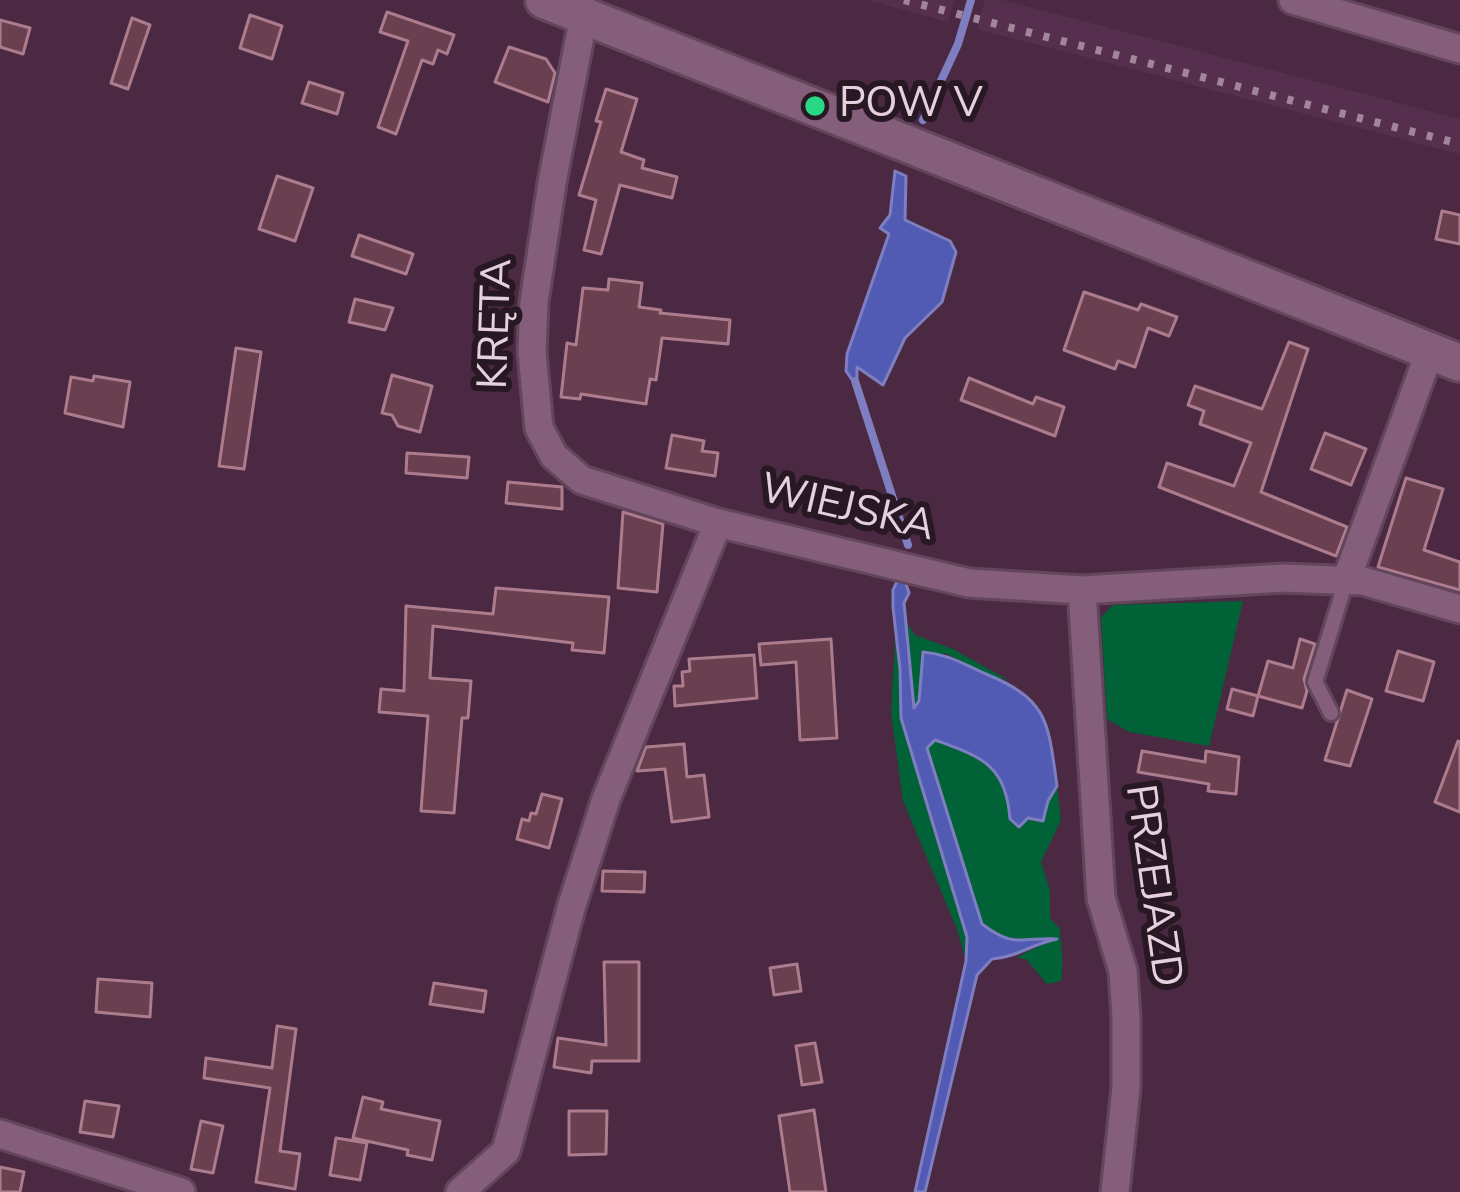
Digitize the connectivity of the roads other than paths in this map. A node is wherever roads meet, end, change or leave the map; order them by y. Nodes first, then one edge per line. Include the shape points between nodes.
1 (544, 0) edge
2 (1293, 0) edge
3 (584, 15) junction
4 (1460, 49) edge
5 (1445, 357) edge
6 (718, 523) junction
7 (1346, 580) junction
8 (1082, 590) junction
9 (1460, 609) edge
10 (1331, 713) dead end
11 (0, 1134) edge
12 (181, 1192) edge
13 (460, 1192) edge
14 (1115, 1192) edge

1 - 3 main road
2 - 4 street
3 - 5 main road
3 - 6 street, KRĘTA via 535,302 539,428 554,456 583,480
5 - 7 street
6 - 8 street, WIEJSKA via 969,583
6 - 13 street, WIEJSKA via 607,799 506,1151
7 - 8 street, WIEJSKA
7 - 9 street, WIEJSKA
7 - 10 lane via 1316,682
8 - 14 street, PRZEJAZD via 1101,898 1123,971 1126,1016
11 - 12 street

